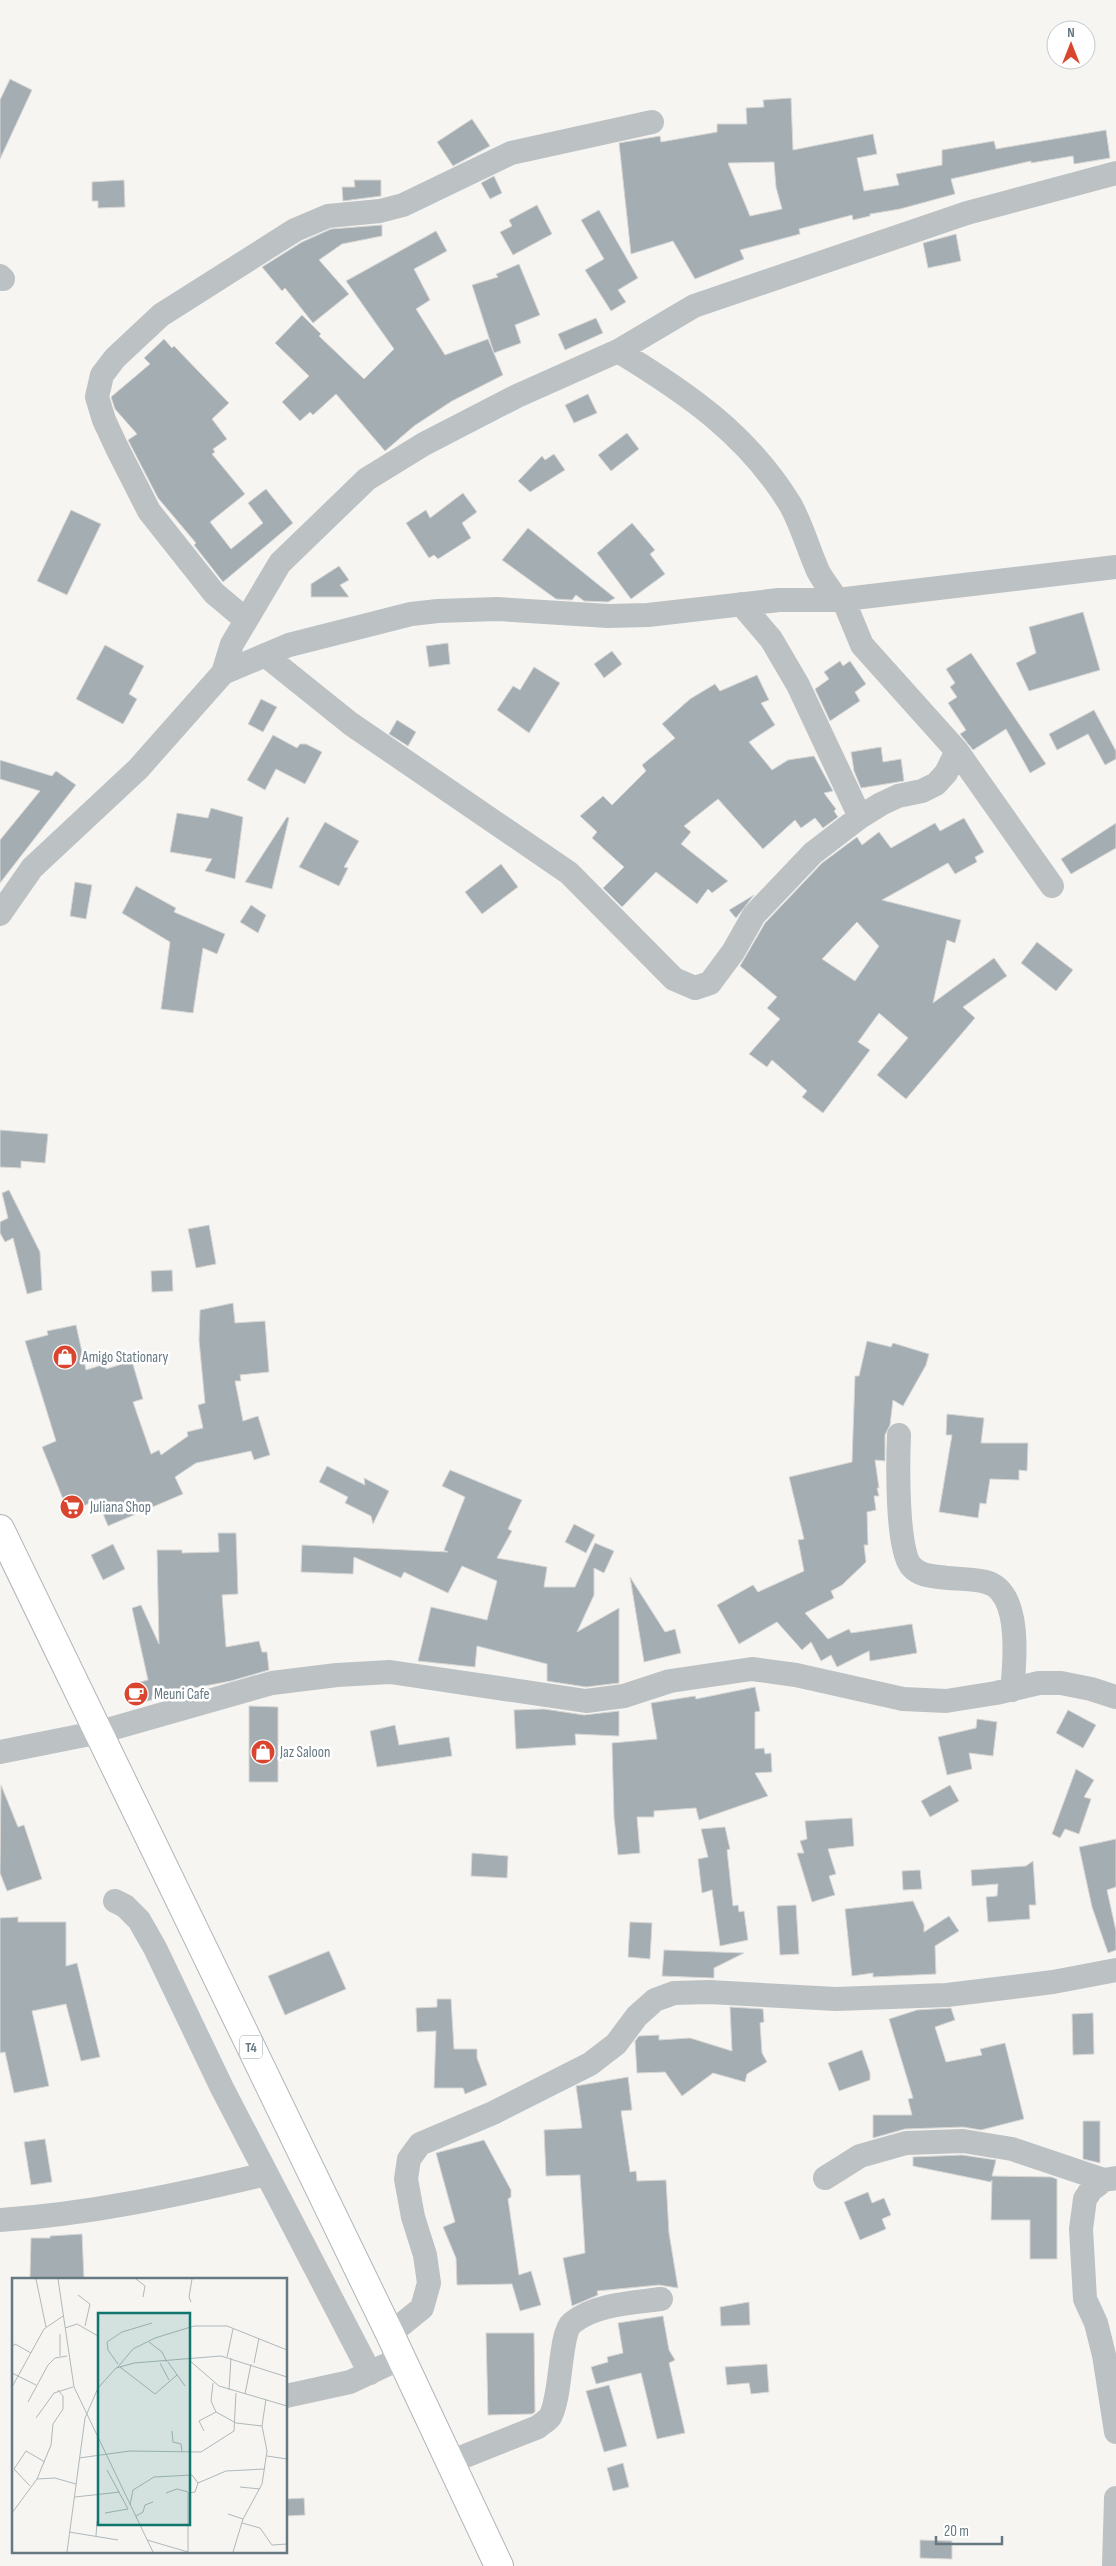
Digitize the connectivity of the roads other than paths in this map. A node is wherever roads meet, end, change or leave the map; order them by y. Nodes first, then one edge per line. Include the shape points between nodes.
1 (652, 122) dead end
2 (1116, 173) edge
3 (618, 351) junction
4 (1111, 574) edge
5 (840, 599) junction
6 (741, 604) junction
7 (246, 620) junction
8 (265, 655) junction
9 (223, 674) junction
10 (957, 751) junction
11 (860, 817) junction
12 (1052, 886) dead end
13 (0, 914) edge
14 (899, 1435) dead end
15 (0, 1529) edge
16 (1012, 1690) junction
17 (1116, 1697) edge
18 (100, 1732) junction
19 (0, 1752) edge
20 (115, 1901) dead end
21 (1116, 1970) edge
22 (266, 2174) junction
23 (825, 2178) dead end
24 (1110, 2179) edge
25 (0, 2220) edge
26 (661, 2299) dead end
27 (396, 2346) junction
28 (370, 2373) junction
29 (288, 2396) edge
30 (1116, 2432) edge
31 (450, 2462) junction
32 (1116, 2498) edge
33 (499, 2566) edge
34 (1114, 2566) edge

1 - 7 street via 512,153 403,205 380,211 328,216 295,230 161,315 115,358 102,375 97,398 116,448 150,511 214,593
2 - 3 street via 967,213 694,306
3 - 5 street via 716,416 770,474 791,507 819,573
3 - 7 street via 458,426 368,479 280,563
4 - 5 street
5 - 6 street
5 - 10 street via 866,650
6 - 8 street via 648,615 608,616 497,610 438,611 411,614 299,642
6 - 11 street via 770,639 798,685
7 - 9 street via 232,644
8 - 9 street
8 - 11 street via 351,724 569,873 674,979 695,988 710,983 728,960 754,914 778,888 813,854
9 - 13 street via 138,769 32,868
10 - 11 street via 946,773 936,784 898,796
10 - 12 street
14 - 16 street via 898,1488 905,1552 910,1566 922,1574 987,1582 1003,1595 1015,1631
15 - 18 highway, T4
16 - 17 street via 1038,1683 1062,1683
16 - 18 street via 946,1701 903,1698 752,1669 670,1681 624,1696 586,1702 390,1672 272,1683
18 - 19 street
18 - 27 highway, T4
20 - 22 street via 139,1920 155,1948
21 - 27 street via 1053,1982 948,1995 836,1999 710,1992 674,1993 656,2000 637,2016 616,2044 590,2064 493,2113 420,2144 409,2159 406,2179 429,2283 422,2308
22 - 25 street via 173,2196 37,2218
22 - 28 street
23 - 24 street via 860,2156 906,2143 963,2141 1012,2149
24 - 30 street via 1091,2190 1085,2199 1081,2229 1085,2299 1096,2324 1104,2356
26 - 31 street via 610,2307 570,2324 564,2337 556,2396 549,2418 538,2426
27 - 28 street
27 - 31 highway, T4
28 - 29 street via 350,2382
31 - 33 highway, T4
32 - 34 street

